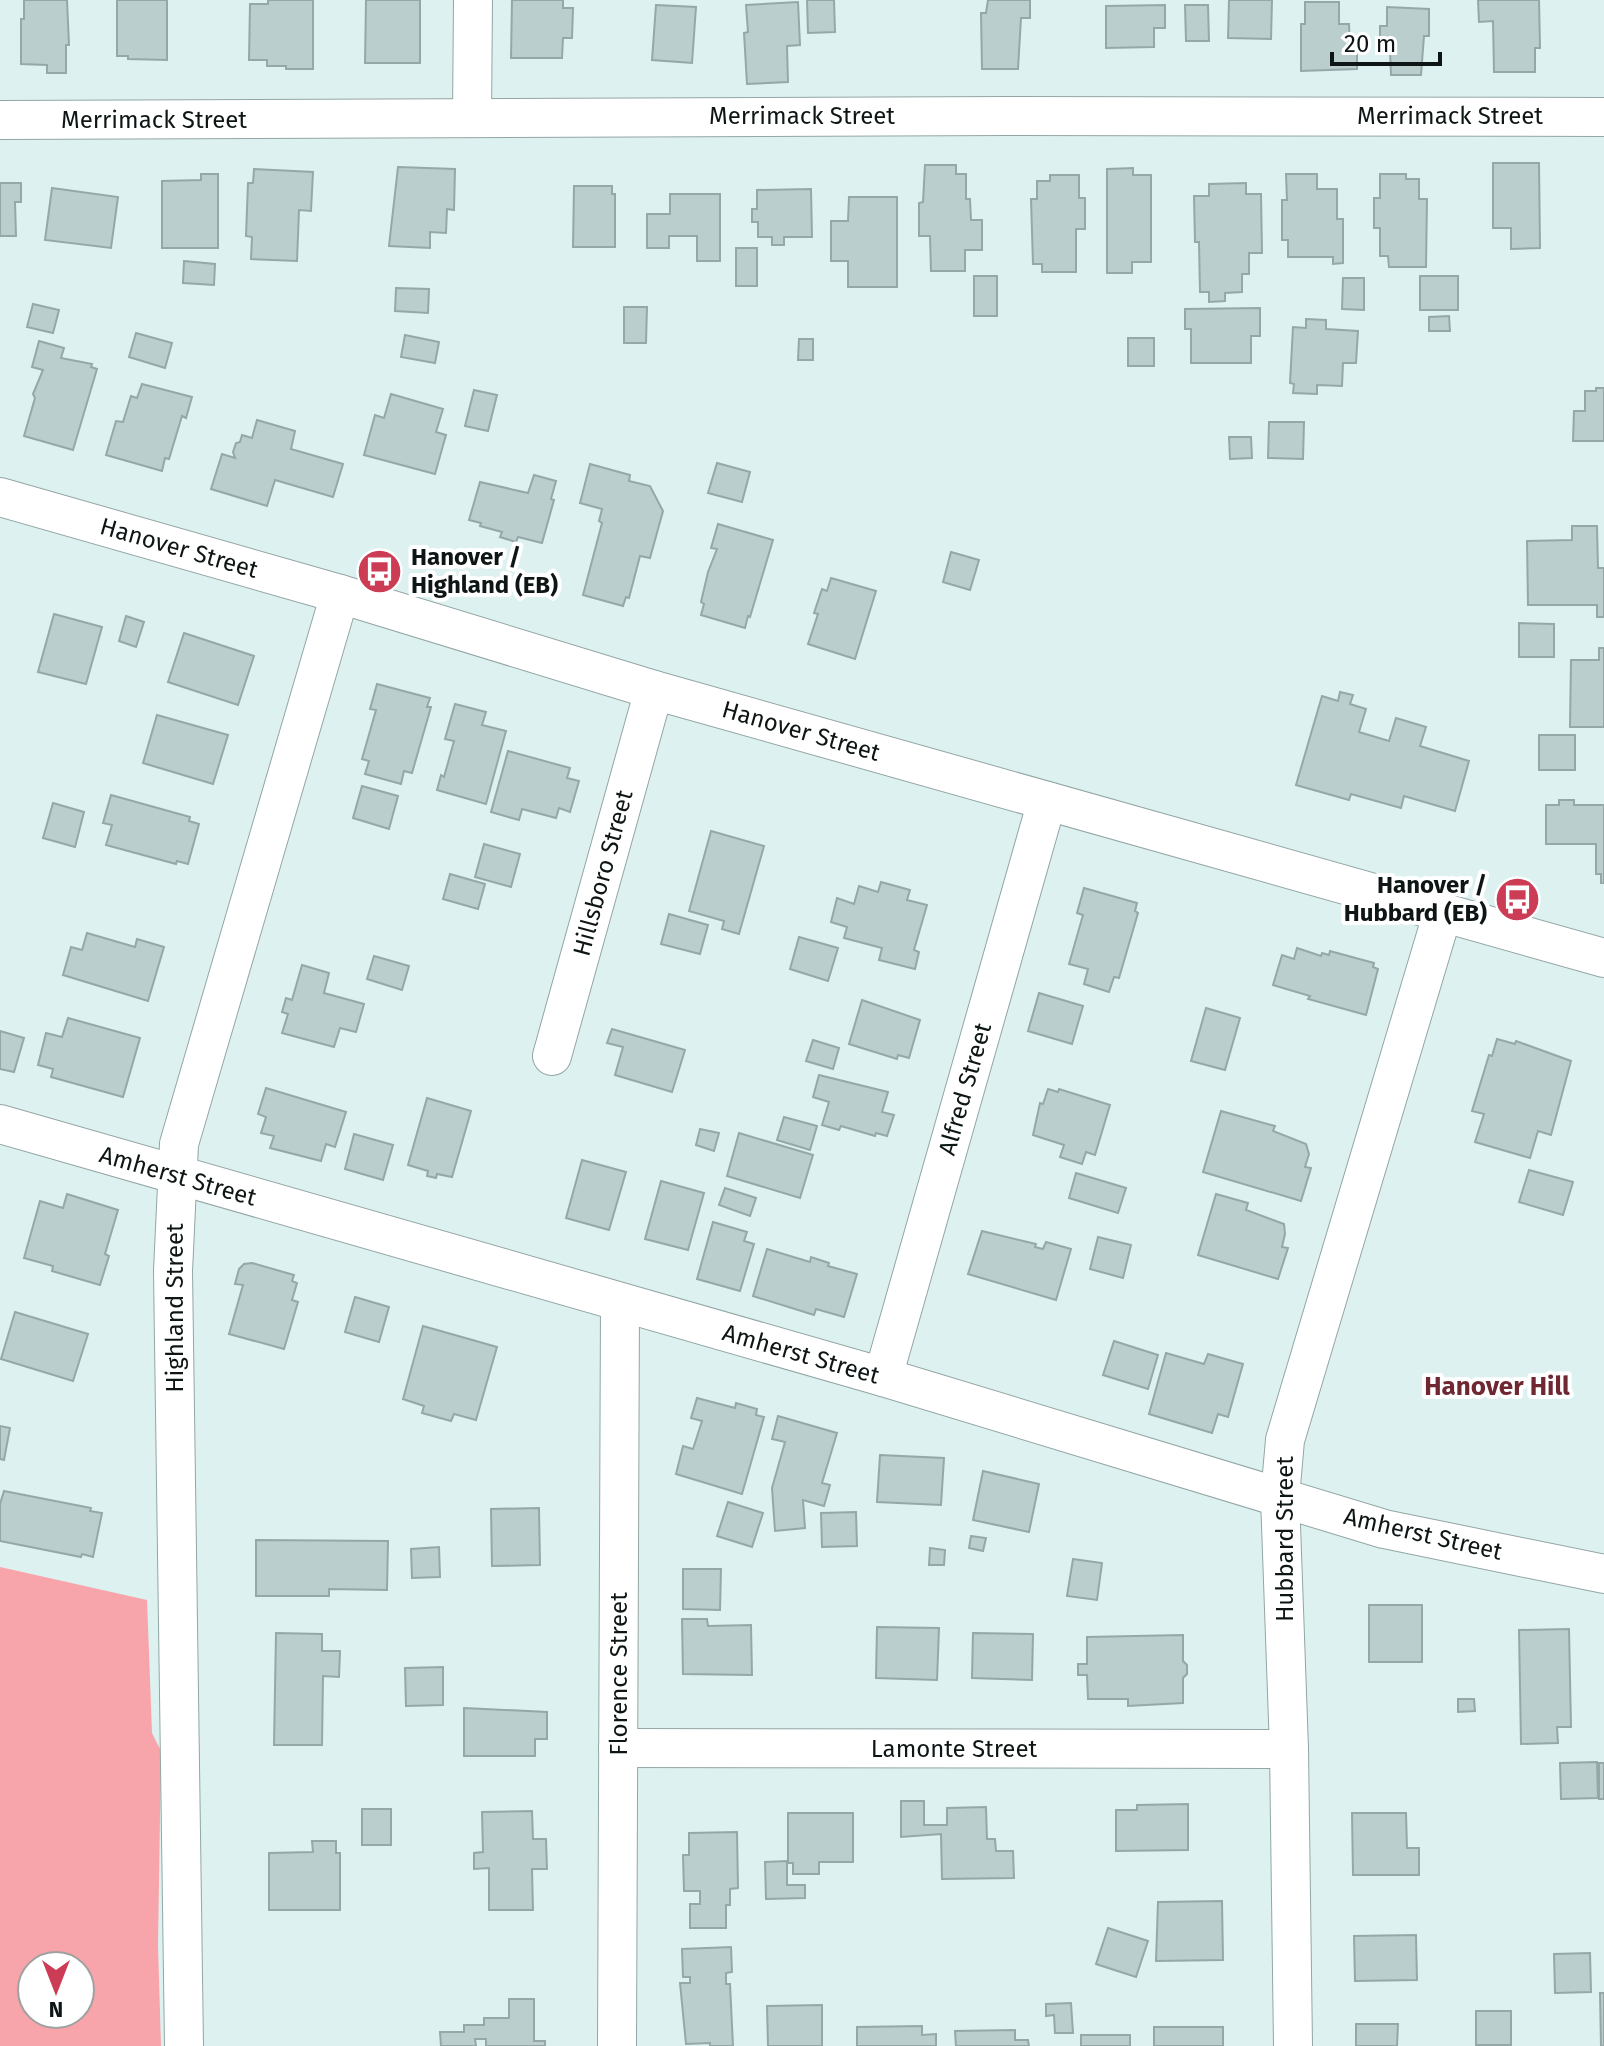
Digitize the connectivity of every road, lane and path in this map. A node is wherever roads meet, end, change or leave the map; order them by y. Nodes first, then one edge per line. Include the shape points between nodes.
1 (473, 0) edge
2 (472, 117) junction
3 (1604, 117) edge
4 (0, 120) edge
5 (0, 497) edge
6 (340, 594) junction
7 (654, 690) junction
8 (1047, 801) junction
9 (1443, 912) junction
10 (1604, 958) edge
11 (552, 1056) dead end
12 (0, 1124) edge
13 (176, 1176) junction
14 (620, 1303) junction
15 (883, 1377) junction
16 (1280, 1497) junction
17 (1604, 1574) edge
18 (618, 1748) junction
19 (1289, 1749) junction
20 (184, 2046) edge
21 (617, 2046) edge
22 (1293, 2046) edge

1 - 2 street
2 - 3 street, Merrimack Street
2 - 4 street, Merrimack Street
5 - 6 street, Hanover Street
6 - 7 street, Hanover Street
6 - 13 street, Highland Street via 179,1144
7 - 8 street, Hanover Street
7 - 11 street, Hillsboro Street
8 - 9 street, Hanover Street
8 - 15 street, Alfred Street
9 - 10 street, Hanover Street
9 - 16 street, Hubbard Street via 1285,1440
12 - 13 street, Amherst Street
13 - 14 street, Amherst Street
13 - 20 street, Highland Street
14 - 15 street, Amherst Street
14 - 18 street, Florence Street
15 - 16 street, Amherst Street
16 - 17 street, Amherst Street via 1384,1529
16 - 19 street, Hubbard Street
18 - 19 street, Lamonte Street
18 - 21 street, Florence Street
19 - 22 street, Hubbard Street

